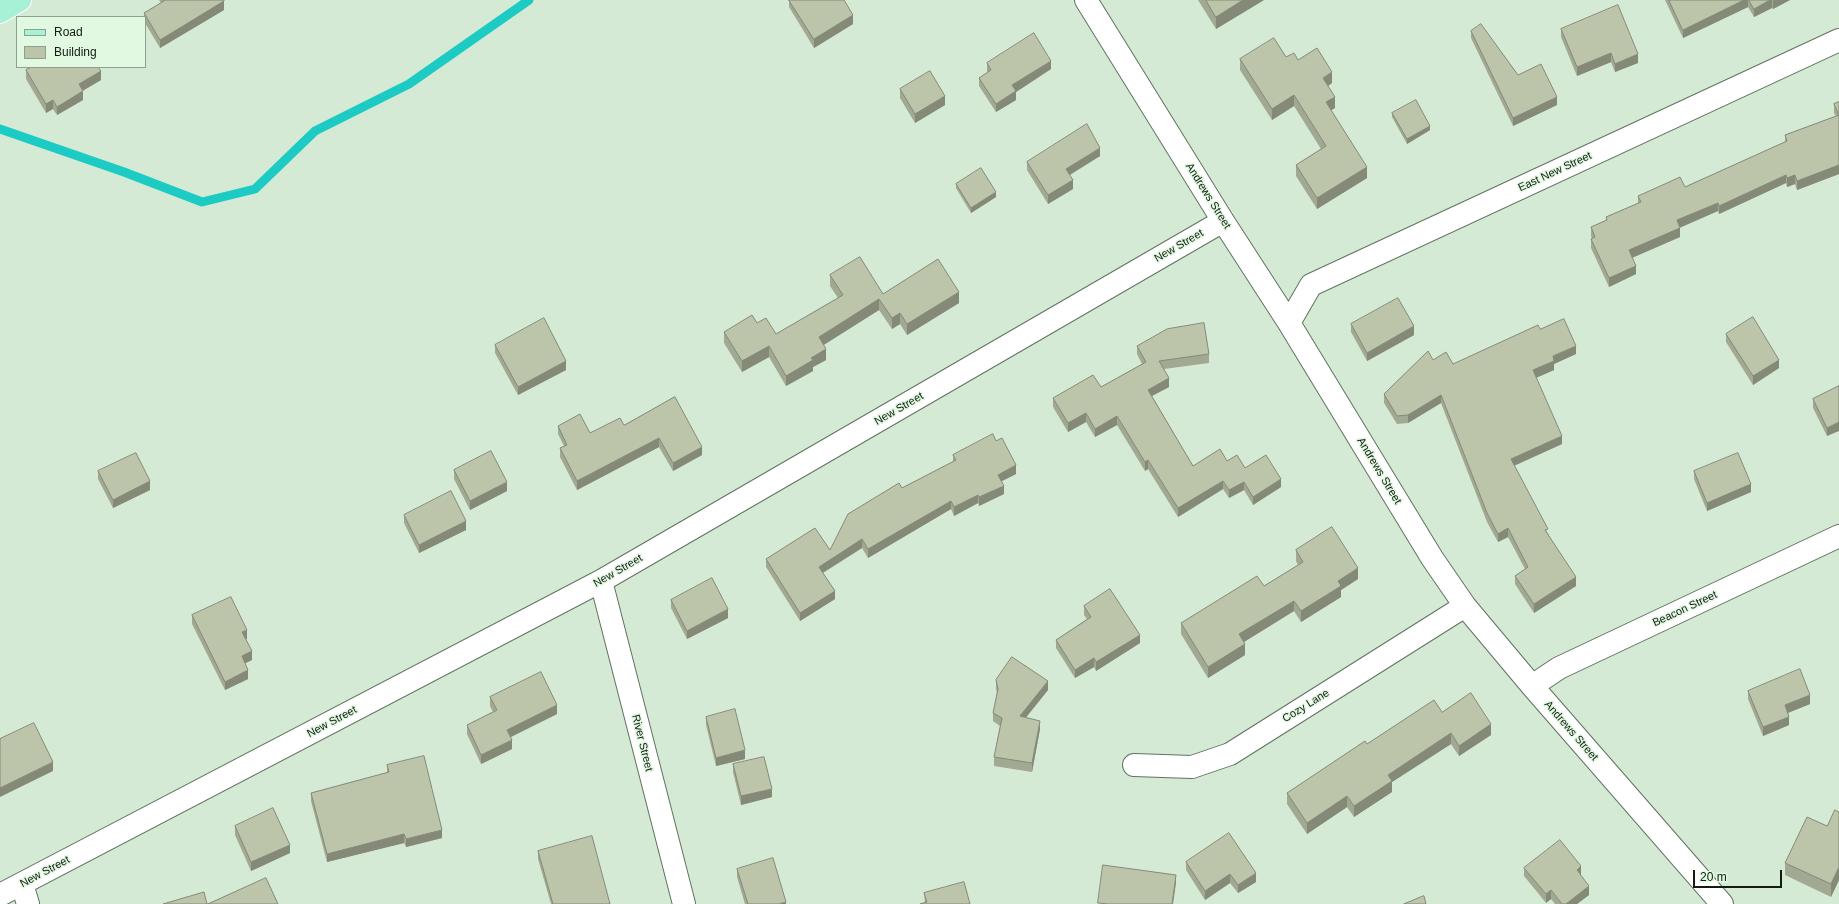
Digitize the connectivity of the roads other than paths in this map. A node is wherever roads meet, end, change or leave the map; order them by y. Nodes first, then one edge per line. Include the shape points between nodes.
1 (20, 0) edge
2 (1086, 0) edge
3 (0, 12) edge
4 (1839, 40) edge
5 (1223, 221) junction
6 (1289, 323) junction
7 (1839, 536) edge
8 (601, 581) junction
9 (1465, 606) junction
10 (1532, 686) junction
11 (1134, 765) dead end
12 (25, 894) edge
13 (0, 895) edge
14 (684, 904) edge
15 (1722, 904) edge

1 - 3 main road
2 - 5 street, Andrews Street
4 - 6 street, East New Street via 1311,285
5 - 6 street, Andrews Street
5 - 8 street, New Street
6 - 9 street, Andrews Street via 1432,558
7 - 10 street, Beacon Street via 1559,668
8 - 12 street, New Street
8 - 14 street, River Street
9 - 10 street, Andrews Street
9 - 11 street, Cozy Lane via 1230,754 1192,767
10 - 15 street, Andrews Street
12 - 13 street, New Street

